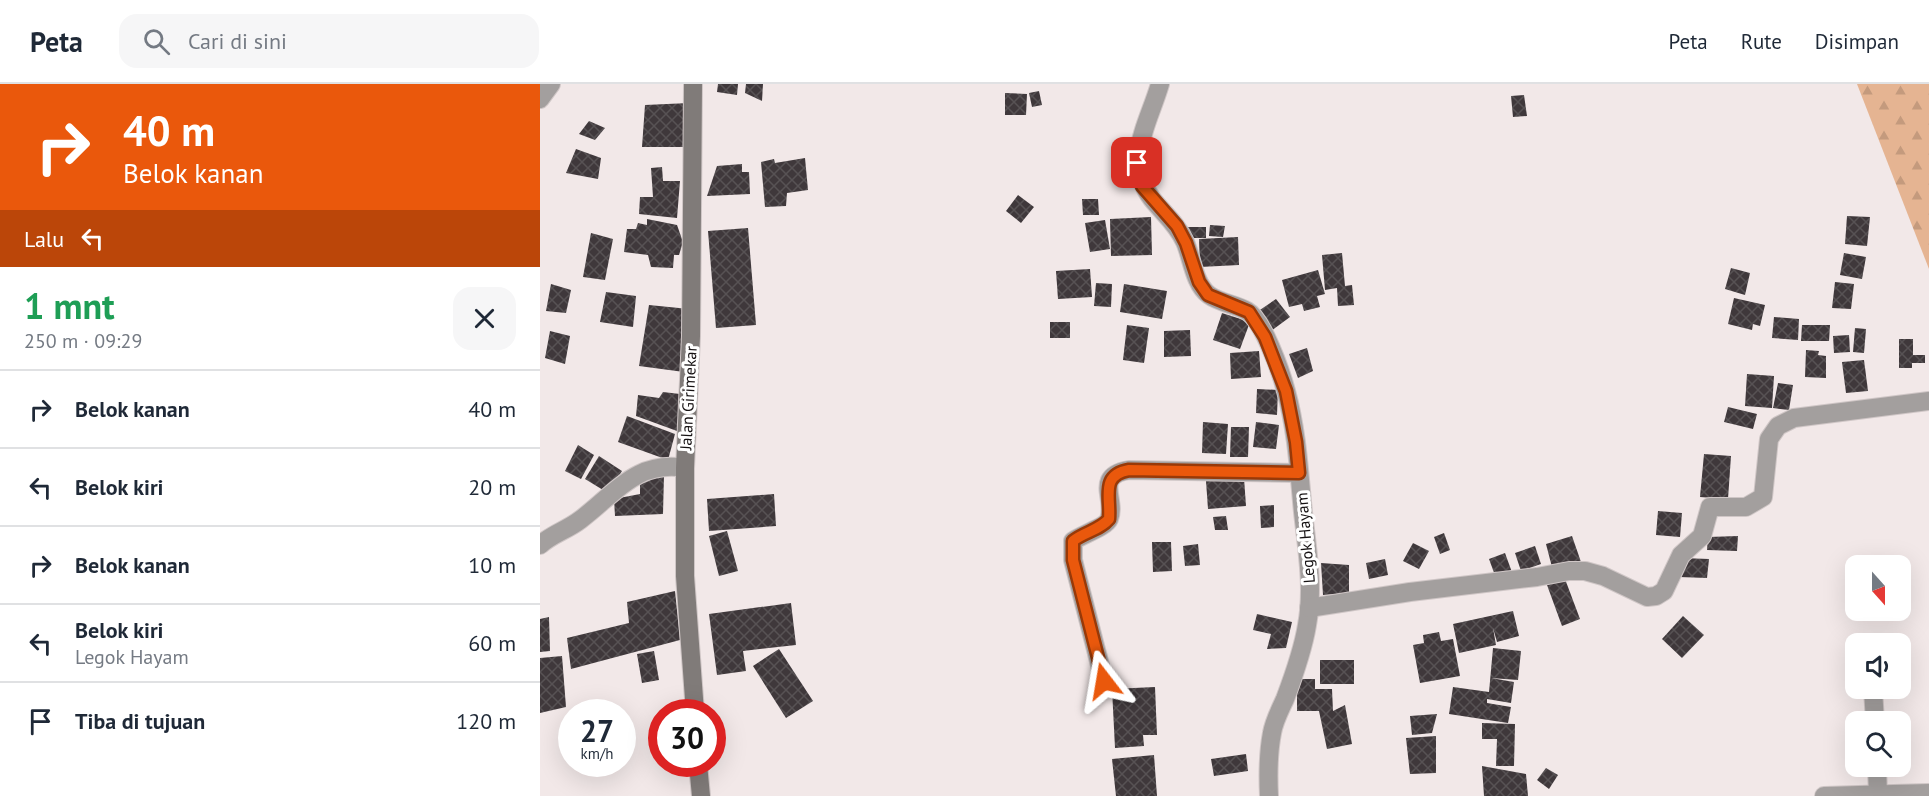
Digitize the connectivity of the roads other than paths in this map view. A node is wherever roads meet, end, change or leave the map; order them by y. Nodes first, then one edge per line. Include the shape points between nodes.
1 (550, 84) edge
2 (693, 84) edge
3 (1160, 84) edge
4 (540, 99) edge
5 (1929, 401) edge
6 (685, 468) junction
7 (1299, 473) junction
8 (540, 544) edge
9 (1309, 608) junction
10 (1104, 681) dead end
11 (694, 699) edge
12 (699, 777) edge
13 (1877, 777) edge
14 (1929, 793) edge
15 (1878, 795) edge
16 (701, 796) edge
17 (1269, 796) edge
18 (1824, 796) edge

1 - 4 street
2 - 6 street, Jalan Girimekar via 691,336
3 - 7 street, Legok Hayam via 1141,137 1137,163 1142,186 1177,226 1208,295 1249,312 1262,331 1286,391
5 - 9 street via 1794,418 1778,426 1768,439 1763,497 1746,507 1710,507 1702,536 1682,555 1664,591 1656,596 1647,597 1603,576 1569,571
6 - 8 street via 668,465 633,476 579,521
6 - 11 street, Jalan Girimekar via 685,576
7 - 9 street, Legok Hayam
7 - 10 street via 1129,470 1112,477 1108,489 1109,519 1073,541 1072,548
9 - 17 street, Legok Hayam via 1295,672 1272,731
12 - 16 street
13 - 15 street
14 - 15 street
15 - 18 street

